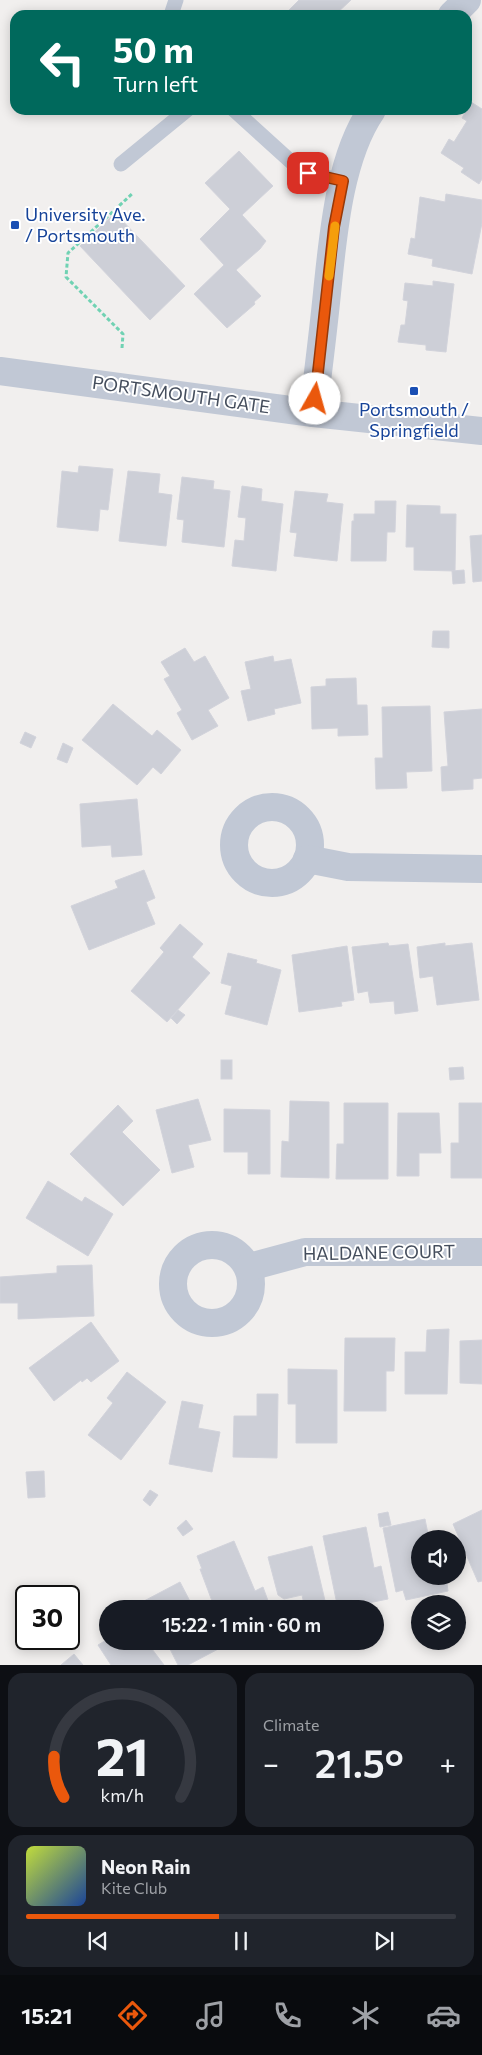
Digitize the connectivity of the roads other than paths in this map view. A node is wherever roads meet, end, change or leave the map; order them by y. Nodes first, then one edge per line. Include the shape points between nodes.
1 (467, 0) edge
2 (457, 10) edge
3 (181, 115) edge
4 (240, 115) edge
5 (369, 115) edge
6 (121, 164) dead end
7 (343, 181) junction
8 (0, 371) edge
9 (313, 413) junction
10 (482, 431) edge
11 (307, 858) dead end
12 (482, 869) edge
13 (482, 1252) edge
14 (249, 1267) dead end

1 - 2 street
3 - 6 lane
4 - 7 lane via 298,168
5 - 7 street
7 - 9 street via 334,227
8 - 9 street, PORTSMOUTH GATE
9 - 10 street, PORTSMOUTH GATE
11 - 12 street via 348,867
13 - 14 street, HALDANE COURT via 305,1252

